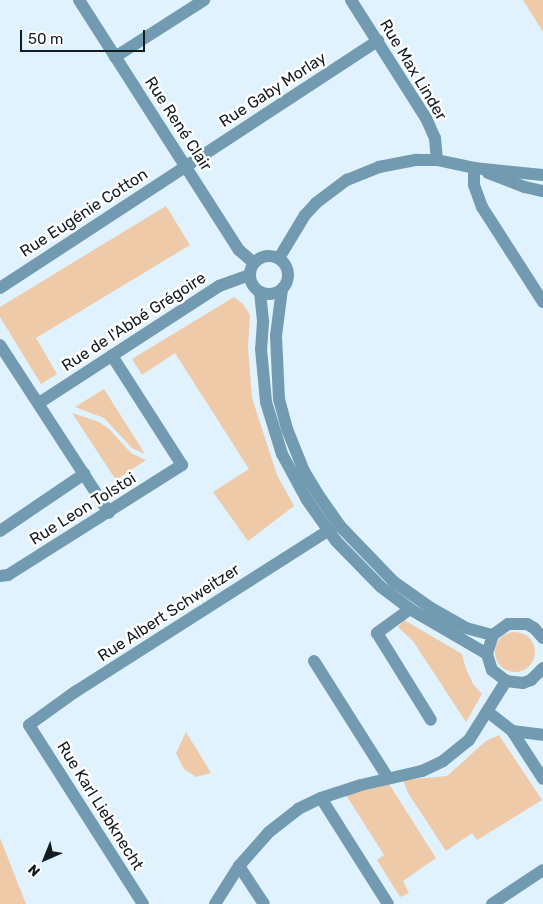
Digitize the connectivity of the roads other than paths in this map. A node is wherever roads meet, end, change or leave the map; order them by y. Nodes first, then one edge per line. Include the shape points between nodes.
1 (79, 0) edge
2 (204, 0) edge
3 (351, 0) edge
4 (378, 41) junction
5 (115, 57) junction
6 (437, 160) junction
7 (185, 165) junction
8 (474, 168) junction
9 (543, 175) edge
10 (543, 191) edge
11 (279, 258) junction
12 (254, 263) junction
13 (249, 275) junction
14 (0, 288) edge
15 (282, 289) junction
16 (260, 292) junction
17 (543, 302) edge
18 (0, 345) edge
19 (112, 356) junction
20 (39, 403) junction
21 (84, 474) junction
22 (109, 513) junction
23 (0, 531) edge
24 (328, 531) junction
25 (0, 576) edge
26 (410, 609) junction
27 (493, 635) junction
28 (543, 638) edge
29 (487, 654) junction
30 (314, 662) dead end
31 (543, 668) edge
32 (506, 681) junction
33 (488, 712) junction
34 (431, 720) dead end
35 (29, 725) joint
36 (512, 732) junction
37 (543, 735) edge
38 (388, 778) junction
39 (543, 779) edge
40 (321, 798) junction
41 (238, 866) junction
42 (543, 870) edge
43 (143, 904) edge
44 (214, 904) edge
45 (264, 904) edge
46 (388, 904) edge
47 (492, 904) edge

1 - 5 street, Rue René Clair
2 - 5 street
3 - 4 street, Rue Max Linder
4 - 6 street, Rue Max Linder via 426,118 435,138
4 - 7 street, Rue Gaby Morlay
5 - 7 street, Rue René Clair
6 - 8 street
6 - 11 street via 416,160 379,167 347,180 316,202
7 - 12 street, Rue René Clair via 239,250
7 - 14 street, Rue Eugénie Cotton
8 - 9 street
8 - 10 street
8 - 17 street via 474,185 482,208
11 - 12 street via 263,256
11 - 15 street via 288,272
12 - 13 street
13 - 16 street via 252,285
13 - 19 street, Rue de l'Abbé Grégoire via 219,286
15 - 16 street via 272,294
15 - 27 street via 276,330 279,399 287,429 317,493 339,525 394,582 466,628
16 - 24 street via 262,375 273,428 292,476
18 - 20 street
19 - 20 street, Rue de l'Abbé Grégoire
19 - 22 street, Rue Leon Tolstoi via 182,465
20 - 21 street
21 - 22 street
21 - 23 street, Rue Leon Tolstoi
22 - 25 street, Rue Leon Tolstoi via 8,575
24 - 26 street via 354,562
24 - 35 street, Rue Albert Schweitzer via 75,692
26 - 29 street
26 - 34 street via 377,633
27 - 28 street via 508,624 518,623 534,628
27 - 29 street
29 - 32 street via 492,670
30 - 38 street
31 - 32 street via 523,683
32 - 33 street
33 - 36 street
33 - 38 street via 469,740 443,761 422,771
35 - 43 street, Rue Karl Liebknecht
36 - 37 street
36 - 39 street
38 - 40 street
40 - 41 street via 298,809 276,826
40 - 46 street
41 - 44 street
41 - 45 street
42 - 47 street

